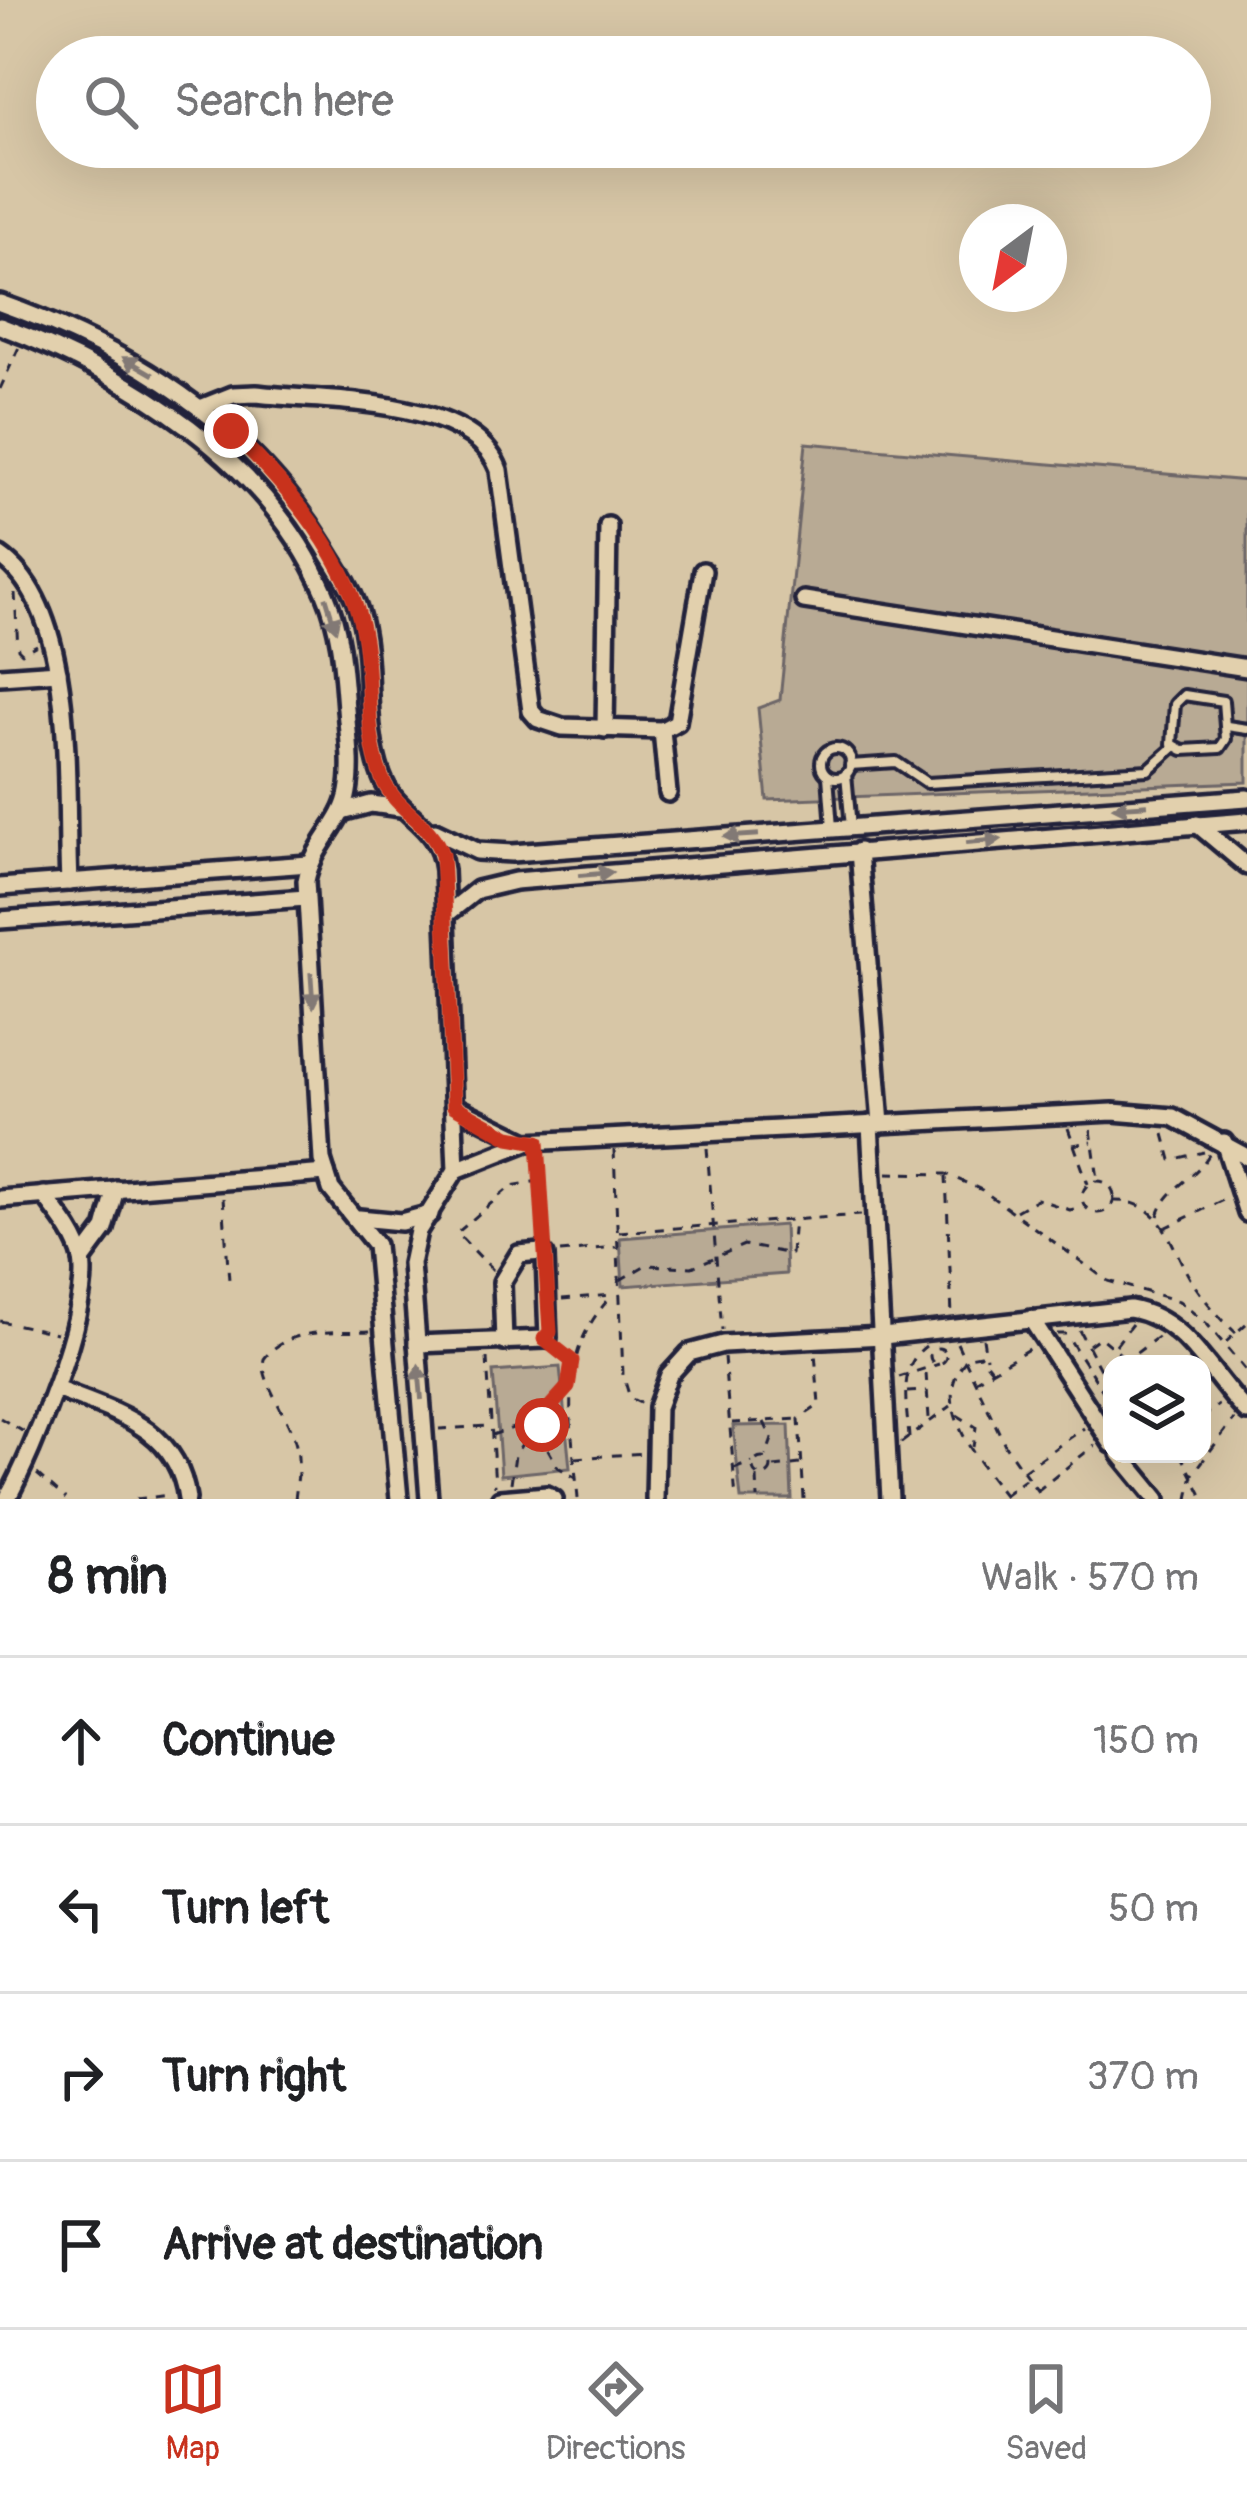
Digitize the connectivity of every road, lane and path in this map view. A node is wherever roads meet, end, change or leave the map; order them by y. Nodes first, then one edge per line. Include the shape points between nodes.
1 (0, 303) edge
2 (0, 326) edge
3 (25, 336) junction
4 (0, 389) edge
5 (203, 407) junction
6 (608, 526) dead end
7 (0, 556) edge
8 (703, 571) dead end
9 (28, 596) dead end
10 (804, 600) dead end
11 (40, 633) dead end
12 (1247, 668) edge
13 (58, 672) junction
14 (0, 676) edge
15 (1227, 726) junction
16 (604, 729) junction
17 (1247, 729) edge
18 (662, 730) junction
19 (1174, 747) junction
20 (376, 759) junction
21 (350, 761) junction
22 (848, 769) junction
23 (828, 776) junction
24 (668, 793) dead end
25 (1247, 798) edge
26 (401, 808) junction
27 (342, 812) junction
28 (1247, 820) edge
29 (1197, 824) junction
30 (429, 827) junction
31 (851, 828) junction
32 (832, 830) junction
33 (859, 851) junction
34 (525, 852) junction
35 (309, 864) junction
36 (1247, 866) edge
37 (529, 880) junction
38 (69, 882) junction
39 (0, 887) edge
40 (306, 898) junction
41 (447, 914) junction
42 (0, 920) edge
43 (454, 1106) junction
44 (1089, 1113) junction
45 (1160, 1114) junction
46 (875, 1124) junction
47 (706, 1133) junction
48 (613, 1138) junction
49 (533, 1142) junction
50 (1092, 1142) junction
51 (1217, 1143) junction
52 (1247, 1157) edge
53 (456, 1170) junction
54 (326, 1173) junction
55 (873, 1173) junction
56 (946, 1174) junction
57 (222, 1181) junction
58 (540, 1181) junction
59 (1098, 1181) junction
60 (1088, 1184) junction
61 (116, 1189) junction
62 (1238, 1193) junction
63 (44, 1195) junction
64 (0, 1198) edge
65 (1114, 1201) junction
66 (1084, 1206) junction
67 (1247, 1213) edge
68 (430, 1214) junction
69 (875, 1214) junction
70 (1014, 1214) junction
71 (356, 1217) junction
72 (1158, 1218) junction
73 (794, 1220) junction
74 (713, 1225) junction
75 (1166, 1228) junction
76 (617, 1232) junction
77 (617, 1247) junction
78 (544, 1253) junction
79 (716, 1257) junction
80 (82, 1260) junction
81 (229, 1280) dead end
82 (503, 1280) junction
83 (619, 1281) junction
84 (613, 1295) junction
85 (620, 1295) junction
86 (548, 1300) junction
87 (1146, 1312) junction
88 (1072, 1314) junction
89 (1030, 1319) junction
90 (0, 1321) edge
91 (1247, 1323) edge
92 (984, 1324) junction
93 (1173, 1326) junction
94 (385, 1330) junction
95 (951, 1333) junction
96 (1236, 1333) junction
97 (883, 1336) junction
98 (70, 1338) junction
99 (814, 1338) junction
100 (544, 1339) junction
101 (1044, 1340) junction
102 (504, 1342) junction
103 (1225, 1343) junction
104 (486, 1344) junction
105 (723, 1344) junction
106 (417, 1345) junction
107 (1088, 1347) junction
108 (1115, 1347) junction
109 (962, 1351) junction
110 (946, 1353) junction
111 (1120, 1355) edge
112 (1134, 1355) edge
113 (986, 1359) junction
114 (572, 1361) junction
115 (965, 1361) junction
116 (939, 1364) junction
117 (992, 1370) junction
118 (926, 1372) junction
119 (1247, 1372) edge
120 (906, 1376) junction
121 (1103, 1376) edge
122 (885, 1380) junction
123 (974, 1381) junction
124 (568, 1387) junction
125 (56, 1389) junction
126 (927, 1391) junction
127 (1103, 1391) edge
128 (907, 1392) junction
129 (952, 1405) junction
130 (1240, 1405) edge
131 (657, 1407) junction
132 (956, 1415) junction
133 (1211, 1415) edge
134 (541, 1417) junction
135 (0, 1418) edge
136 (800, 1419) junction
137 (929, 1419) junction
138 (1095, 1420) junction
139 (764, 1421) junction
140 (730, 1423) junction
141 (491, 1426) junction
142 (518, 1427) junction
143 (424, 1430) junction
144 (537, 1432) junction
145 (1103, 1432) edge
146 (528, 1434) junction
147 (492, 1435) junction
148 (909, 1438) junction
149 (37, 1440) junction
150 (888, 1444) junction
151 (1103, 1445) edge
152 (972, 1448) junction
153 (653, 1452) junction
154 (574, 1458) junction
155 (765, 1458) junction
156 (754, 1462) junction
157 (1127, 1463) edge
158 (1186, 1463) edge
159 (802, 1464) junction
160 (26, 1466) junction
161 (772, 1467) junction
162 (733, 1469) junction
163 (1193, 1474) junction
164 (757, 1475) junction
165 (1024, 1475) junction
166 (576, 1478) junction
167 (1036, 1491) junction
168 (187, 1496) edge
169 (1005, 1497) edge
170 (7, 1499) edge
171 (66, 1499) edge
172 (136, 1499) edge
173 (296, 1499) edge
174 (399, 1499) edge
175 (429, 1499) edge
176 (504, 1499) edge
177 (554, 1499) edge
178 (578, 1499) edge
179 (655, 1499) edge
180 (736, 1499) edge
181 (758, 1499) edge
182 (804, 1499) edge
183 (890, 1499) edge
184 (1043, 1499) edge
185 (1157, 1499) edge
186 (1188, 1499) edge
187 (1204, 1499) edge

5 -> 1 street via 90,339
2 - 3 street
3 - 4 path
3 -> 21 street via 158,405 225,458 273,511 333,615
5 - 16 street via 256,394 440,417 480,437 499,470 531,711 549,725
5 - 20 street via 286,490 346,583 364,638
6 - 16 street
7 - 13 street via 39,599
8 - 18 street via 683,709
9 - 11 path via 15,579 20,652 34,650
10 - 12 street
13 - 14 street
13 - 38 street
15 - 17 lane
15 - 19 lane via 1220,748
15 - 19 lane via 1219,698 1184,695 1175,704
16 - 18 street
18 - 24 street
19 - 22 lane via 1148,770 921,782 896,762
20 - 21 street via 360,771
20 - 26 street
21 - 27 street
22 - 23 lane
22 - 23 lane via 845,752 827,751 820,763
22 - 31 lane
23 - 32 lane
25 -> 31 street
26 - 27 street via 371,804
26 - 30 street
27 - 35 street
28 - 29 street
33 -> 29 street
29 - 36 street
30 - 34 street via 476,851
30 - 41 street via 442,855
31 - 32 street
32 -> 34 street
37 -> 33 street
33 - 46 street
34 - 37 street
35 - 38 street
35 - 40 street
37 - 41 street via 477,890
38 - 39 street
40 - 42 street
40 -> 54 street
41 - 43 street
43 - 49 street
43 - 53 street
44 - 45 street
44 - 46 street
44 - 50 path
45 - 51 street
45 - 51 path via 1171,1160
46 - 47 street
46 - 55 street
47 - 48 street
47 - 74 path
48 - 49 street
48 - 76 path
49 - 53 street
49 - 58 path
50 - 59 path
50 - 60 path via 1071,1145
51 - 52 street
51 - 62 street
51 - 72 path via 1195,1175 1170,1192
53 - 68 street
54 - 57 street
54 - 71 street
55 - 56 path
55 - 69 street
56 - 70 path
56 - 95 path
57 - 61 street
57 - 81 path
58 - 78 path
58 - 82 path via 511,1186 457,1233
59 - 60 path
59 - 65 path via 1111,1187
60 - 66 path
61 - 63 street
61 - 80 street via 105,1229
62 - 67 street
62 - 75 path
63 - 64 street
63 - 80 street
65 - 66 path via 1105,1213
65 - 72 path
66 - 70 path via 1070,1210 1037,1198
68 - 71 street via 401,1222
68 - 106 street via 413,1247
69 - 73 path
69 - 97 street
70 - 103 path via 1108,1281 1179,1301
71 - 94 street via 376,1245
72 - 75 path
73 - 74 path
73 - 79 path via 791,1254 753,1244
74 - 76 path
74 - 79 path
75 - 96 path via 1195,1285
76 - 77 path
77 - 78 path
77 - 83 path
78 - 82 street via 520,1254
78 - 86 street
79 - 83 path via 692,1267 646,1265
79 - 105 path
80 - 98 street
82 - 102 street
83 - 85 path
84 - 85 path
84 - 86 path
84 - 114 path
85 - 131 path via 626,1391 635,1404
86 - 100 street
87 - 88 street
87 - 93 street
87 - 108 path
88 - 89 street
88 - 107 path
89 - 92 street
89 - 101 street
90 - 98 path
91 - 96 path
92 - 95 street
92 - 113 path
93 - 112 path
93 - 130 street
94 - 173 path via 301,1335 279,1342 264,1359 298,1451
94 - 174 street
95 - 97 street
95 - 109 path
95 - 120 path via 915,1354
96 - 103 path
97 - 99 street
97 - 122 street
98 - 125 street
99 - 105 street
99 - 136 path via 819,1405
100 - 102 street
100 - 114 path
101 - 117 path
101 - 127 path via 1066,1334
101 - 138 street
102 - 104 street
103 - 119 path
104 - 106 street
104 - 141 path
105 - 131 street via 679,1361
105 - 140 path
143 -> 106 street
107 - 108 path via 1096,1336
107 - 121 path
108 - 111 path
109 - 110 path
109 - 115 path
110 - 116 path
110 - 116 path via 930,1354
113 - 115 path via 975,1354
113 - 117 path
114 - 124 path
115 - 123 path
115 - 129 path via 952,1377
116 - 118 path
117 - 123 path
118 - 120 path
118 - 126 path
120 - 122 path
120 - 128 path
122 - 150 street
123 - 165 path
124 - 134 path
124 - 154 path
125 - 149 street
125 - 168 street via 151,1430 175,1458
126 - 128 path
126 - 137 path
128 - 148 path
129 - 132 path
129 - 137 path
130 - 133 path
130 - 163 path
131 - 153 street
132 - 152 path
132 - 152 path via 976,1427
134 - 142 path via 524,1411
134 - 144 path
135 - 149 path
136 - 139 path
136 - 159 path
137 - 148 path
138 - 145 street
138 - 165 path
139 - 140 path
139 - 155 path via 772,1439
140 - 162 path
141 - 143 path
141 - 147 path
142 - 146 path
142 - 147 path
143 - 175 street
144 - 146 path
144 - 166 path via 558,1467
146 - 176 path
147 - 176 path
148 - 150 path
149 - 160 street
150 - 183 street
151 - 167 path
152 - 169 path
153 - 154 path
153 - 179 street
154 - 166 path
155 - 156 path
155 - 161 path
156 - 162 path
156 - 164 path
157 - 185 street
158 - 163 path
159 - 161 path
159 - 182 path
160 - 170 street
160 - 171 path
161 - 164 path
162 - 180 path
163 - 186 path
163 - 187 path
164 - 181 path
165 - 167 path
165 - 169 path
166 - 178 path
167 - 184 path
168 - 172 path
176 - 177 street

